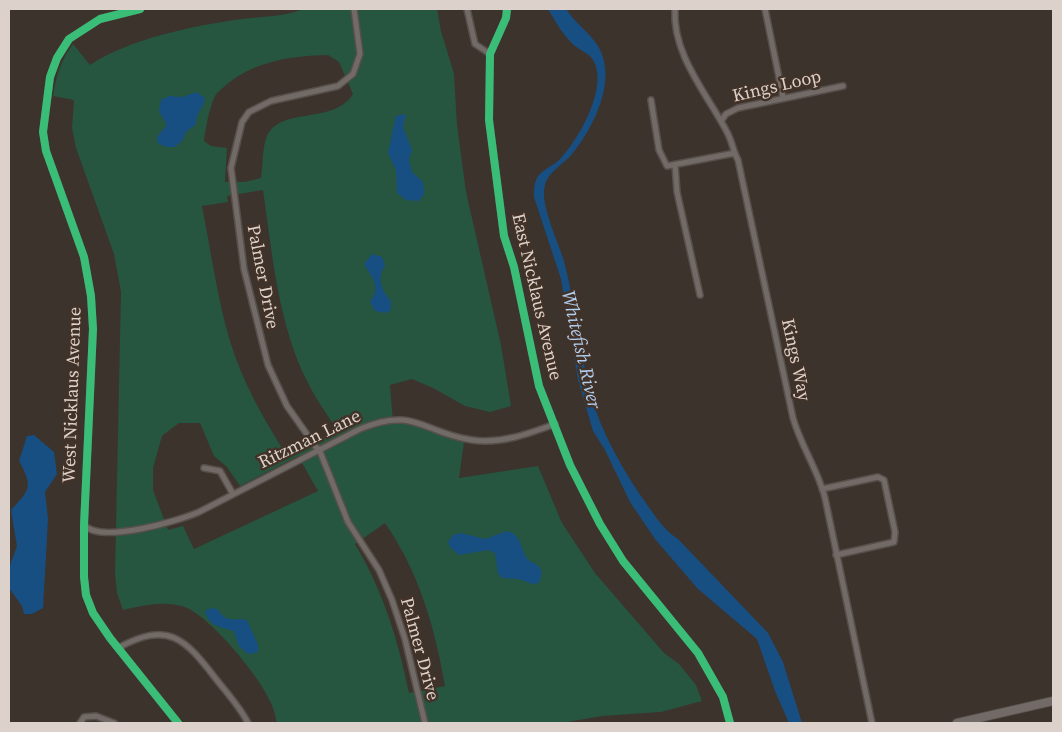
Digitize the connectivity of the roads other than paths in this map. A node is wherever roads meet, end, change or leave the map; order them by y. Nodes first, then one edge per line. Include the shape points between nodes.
1 (140, 9) edge
2 (354, 9) edge
3 (467, 9) edge
4 (507, 9) edge
5 (675, 9) edge
6 (765, 9) edge
7 (490, 54) junction
8 (843, 86) dead end
9 (783, 97) junction
10 (651, 100) dead end
11 (721, 121) junction
12 (735, 153) junction
13 (675, 165) junction
14 (700, 295) dead end
15 (555, 424) junction
16 (319, 450) junction
17 (204, 468) dead end
18 (822, 489) junction
19 (233, 494) junction
20 (84, 525) junction
21 (836, 555) junction
22 (118, 648) junction
23 (1053, 701) edge
24 (176, 721) edge
25 (80, 723) edge
26 (114, 723) edge
27 (169, 723) edge
28 (248, 723) edge
29 (425, 723) edge
30 (730, 723) edge
31 (872, 723) edge
32 (957, 723) edge

1 - 20 street, West Nicklaus Avenue via 100,19 69,39 50,77 44,122 46,151 79,240 91,296 93,329
2 - 16 street, Palmer Drive via 360,54 350,78 334,87 260,104 249,112 242,122 231,168 244,269 273,380 286,406
3 - 7 street via 476,44
4 - 7 street, East Nicklaus Avenue
5 - 11 street, Kings Way via 677,30 687,60
6 - 9 street
7 - 15 street, East Nicklaus Avenue via 489,120 504,236 514,267 535,373
8 - 9 street, Kings Loop
9 - 11 street, Kings Loop via 734,109
10 - 13 street via 661,157 667,166
11 - 12 street, Kings Way
12 - 13 street
12 - 18 street, Kings Way via 794,418 800,441 816,468
13 - 14 street via 679,201
15 - 16 street, Ritzman Lane via 516,437 486,440 462,438 414,420 387,420 360,429
15 - 30 street, East Nicklaus Avenue via 580,487 604,532 639,582 698,653 723,697
16 - 19 street, Ritzman Lane
16 - 29 street, Palmer Drive via 348,522 379,570 392,600
17 - 19 street via 220,471
18 - 21 street, Kings Way
18 - 21 street via 878,477 884,480 895,532 894,542
19 - 20 street, Ritzman Lane via 187,517 157,527 115,531 89,529
20 - 22 street, West Nicklaus Avenue via 86,595 96,618
21 - 31 street, Kings Way
22 - 24 street, West Nicklaus Avenue
22 - 28 street via 134,639 152,635 167,635 181,640
23 - 32 street
24 - 27 street
25 - 26 street via 84,717 93,715

